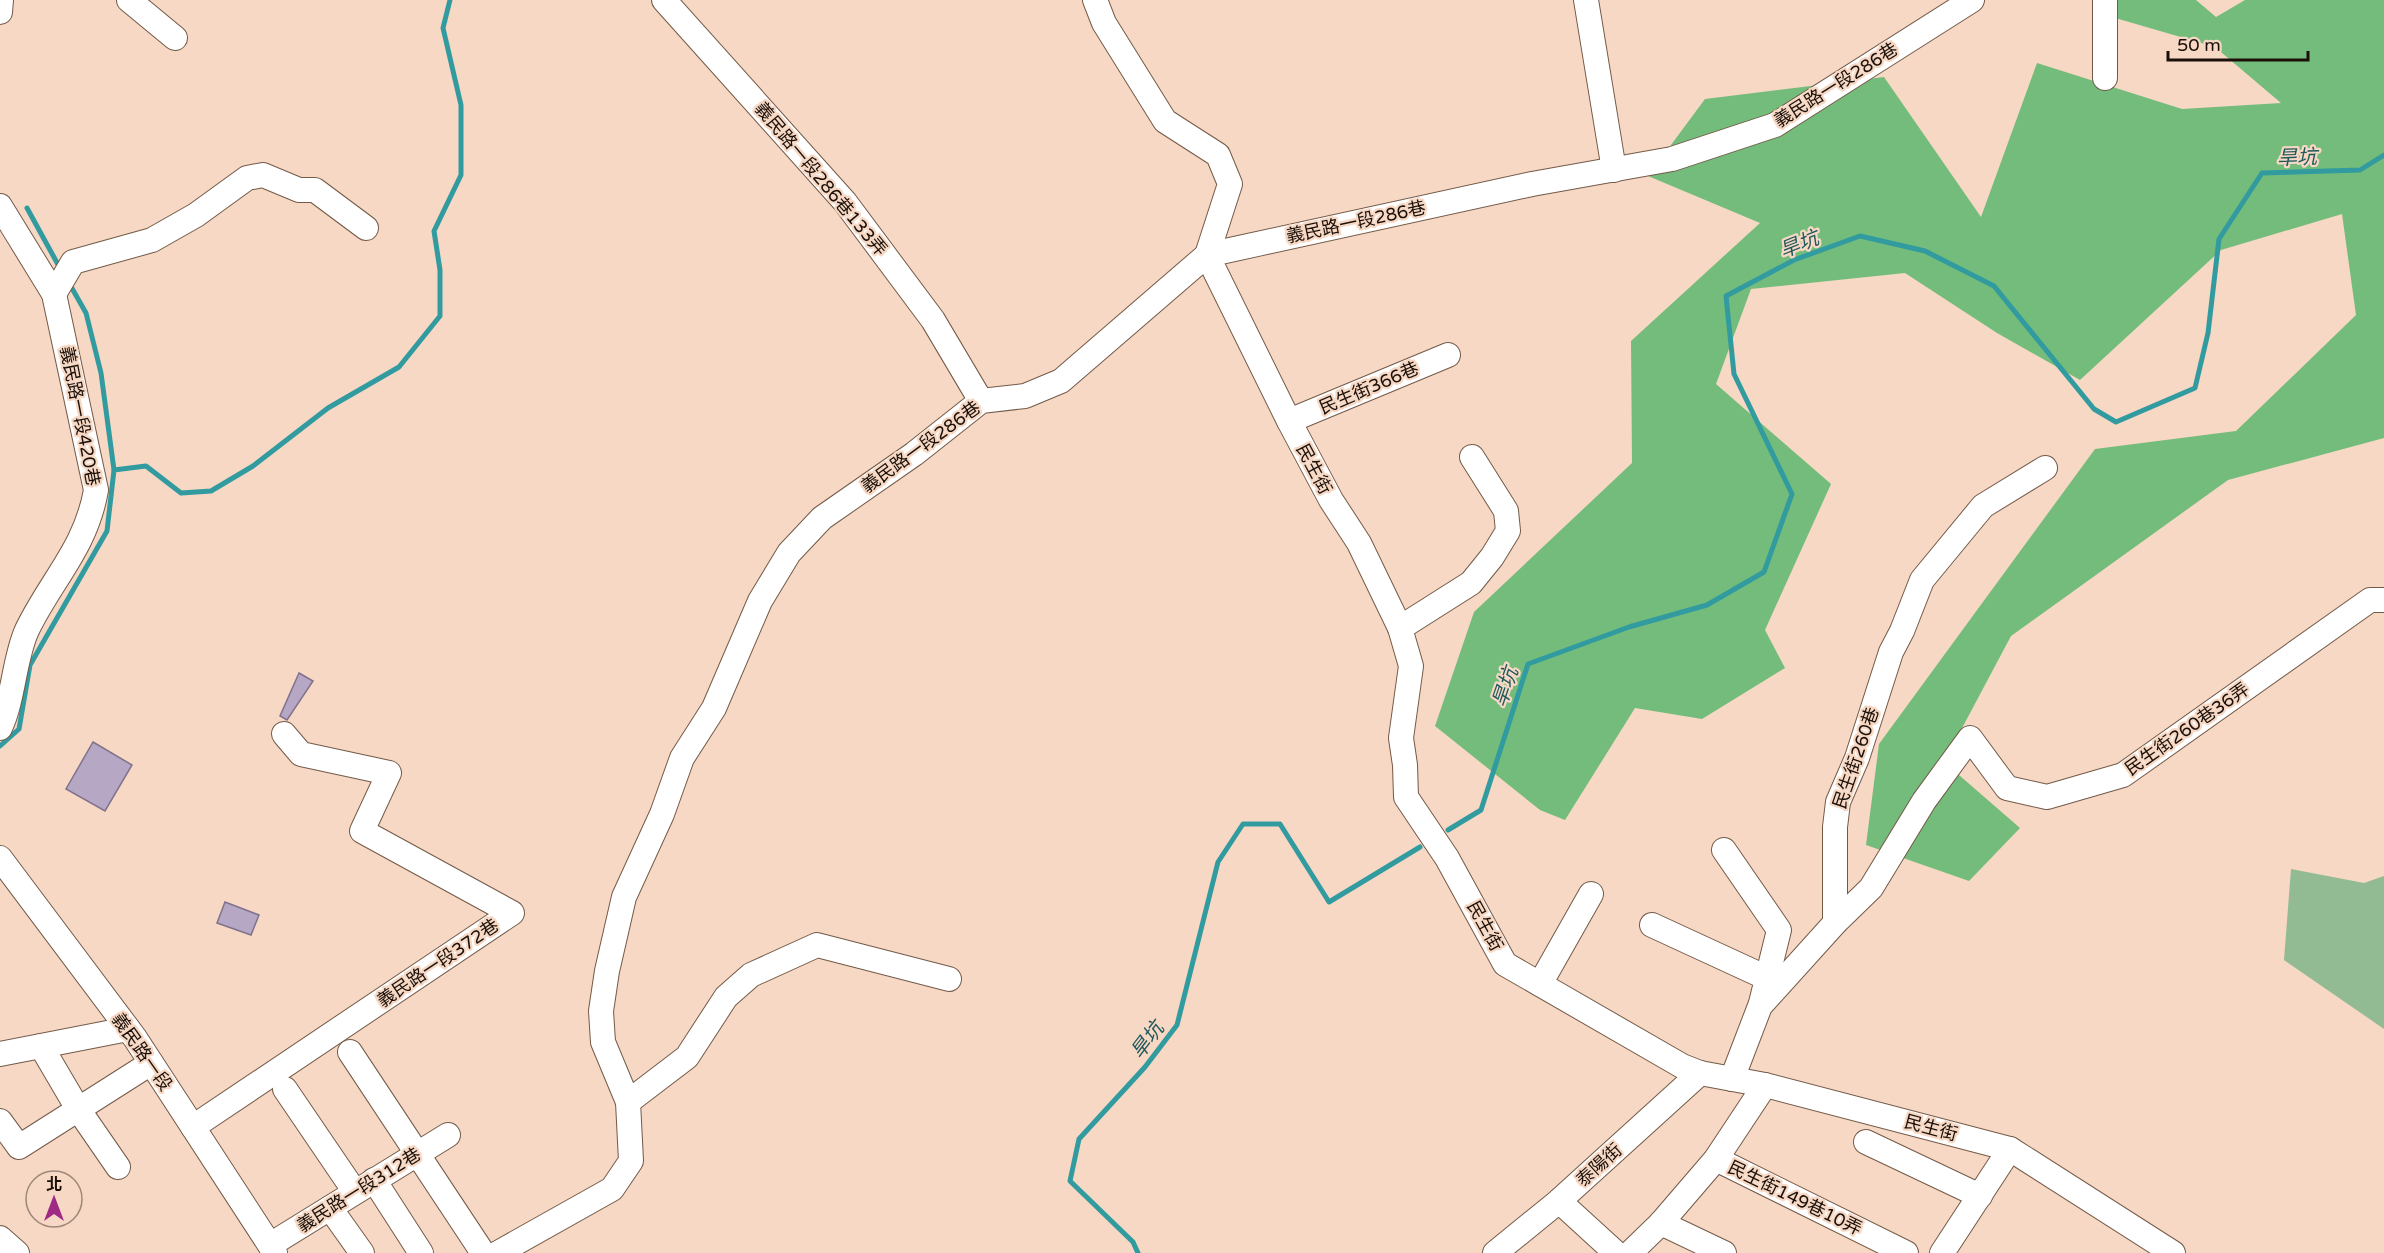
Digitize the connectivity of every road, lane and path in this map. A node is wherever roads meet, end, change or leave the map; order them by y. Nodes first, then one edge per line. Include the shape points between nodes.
1 (1, 0) edge
2 (129, 0) edge
3 (664, 0) edge
4 (1095, 0) edge
5 (1586, 0) edge
6 (1972, 0) edge
7 (2105, 0) edge
8 (0, 12) edge
9 (175, 38) dead end
10 (2105, 78) dead end
11 (1614, 170) junction
12 (0, 206) edge
13 (366, 228) dead end
14 (1207, 255) junction
15 (54, 294) junction
16 (1448, 355) dead end
17 (981, 401) junction
18 (1289, 422) junction
19 (1472, 458) dead end
20 (2045, 468) dead end
21 (2384, 600) edge
22 (1400, 628) junction
23 (0, 728) edge
24 (284, 734) dead end
25 (1724, 850) dead end
26 (0, 858) edge
27 (1591, 894) dead end
28 (1835, 923) junction
29 (1652, 925) dead end
30 (1767, 978) junction
31 (949, 980) dead end
32 (1540, 984) junction
33 (1760, 1006) junction
34 (128, 1029) junction
35 (41, 1046) junction
36 (350, 1052) dead end
37 (0, 1054) edge
38 (151, 1063) junction
39 (1700, 1073) junction
40 (1732, 1079) junction
41 (1764, 1085) junction
42 (285, 1089) dead end
43 (628, 1102) junction
44 (78, 1109) junction
45 (0, 1121) edge
46 (193, 1127) junction
47 (447, 1135) dead end
48 (1866, 1142) dead end
49 (2010, 1149) junction
50 (417, 1154) junction
51 (1716, 1159) junction
52 (118, 1167) dead end
53 (365, 1186) junction
54 (1980, 1196) junction
55 (1559, 1201) junction
56 (330, 1208) junction
57 (1661, 1223) junction
58 (273, 1249) edge
59 (362, 1253) edge
60 (421, 1253) edge
61 (483, 1253) edge
62 (498, 1253) edge
63 (1495, 1253) edge
64 (1616, 1253) edge
65 (1630, 1253) edge
66 (1724, 1253) edge
67 (1906, 1253) edge
68 (1942, 1253) edge
69 (2173, 1253) edge

1 - 8 street
2 - 9 street
3 - 17 street, 義民路一段286巷133弄 via 845,202 933,320
4 - 14 street via 1104,24 1165,121 1218,155 1230,184
5 - 11 street
6 - 11 street, 義民路一段286巷 via 1775,125 1672,159
7 - 10 street
11 - 14 street, 義民路一段286巷 via 1532,183
12 - 15 street, 義民路一段420巷
13 - 15 street via 315,190 299,190 263,175 247,178 196,215 152,240 73,262
14 - 17 street, 義民路一段286巷 via 1062,381 1025,396
14 - 18 street, 民生街
15 - 23 street, 義民路一段420巷 via 96,490 83,537 26,631
16 - 18 street, 民生街366巷
17 - 43 street, 義民路一段286巷 via 822,518 789,553 760,601 714,708 682,758 662,814 624,897 601,1011 603,1042
18 - 22 street, 民生街 via 1359,543
19 - 22 street via 1506,511 1508,531 1471,583
20 - 28 street, 民生街260巷 via 1983,506 1922,580 1891,652 1857,758 1838,802
21 - 28 street, 民生街260巷36弄 via 2370,600 2123,775 2046,797 2007,788 1970,738 1924,801 1871,888
22 - 32 street, 民生街 via 1411,666 1401,738 1406,797 1447,858 1505,964
24 - 46 street, 義民路一段372巷 via 301,754 389,773 362,831 512,913
25 - 30 street via 1779,930
26 - 34 street, 義民路一段
27 - 32 street
28 - 33 street
29 - 30 street
30 - 33 street
31 - 43 street via 817,945 751,975 726,997 687,1057
32 - 39 street, 民生街
33 - 40 street
34 - 35 street
34 - 38 street, 義民路一段
35 - 37 street
35 - 44 street
36 - 50 street
38 - 44 street
38 - 46 street, 義民路一段
39 - 40 street, 民生街
39 - 55 street, 泰陽街
40 - 41 street, 民生街
41 - 49 street, 民生街
41 - 51 street
42 - 53 street
43 - 62 street, 義民路一段286巷 via 631,1161 612,1189
44 - 45 street via 20,1147
44 - 52 street
46 - 58 street, 義民路一段
47 - 50 street, 義民路一段312巷
48 - 54 street
49 - 54 street
49 - 69 street, 民生街
50 - 53 street, 義民路一段312巷
50 - 61 street
51 - 57 street
51 - 67 street, 民生街149巷10弄
53 - 56 street, 義民路一段312巷
53 - 60 street
54 - 68 street
55 - 63 street, 泰陽街
55 - 64 street
56 - 58 street, 義民路一段312巷
56 - 59 street
57 - 65 street
57 - 66 street

